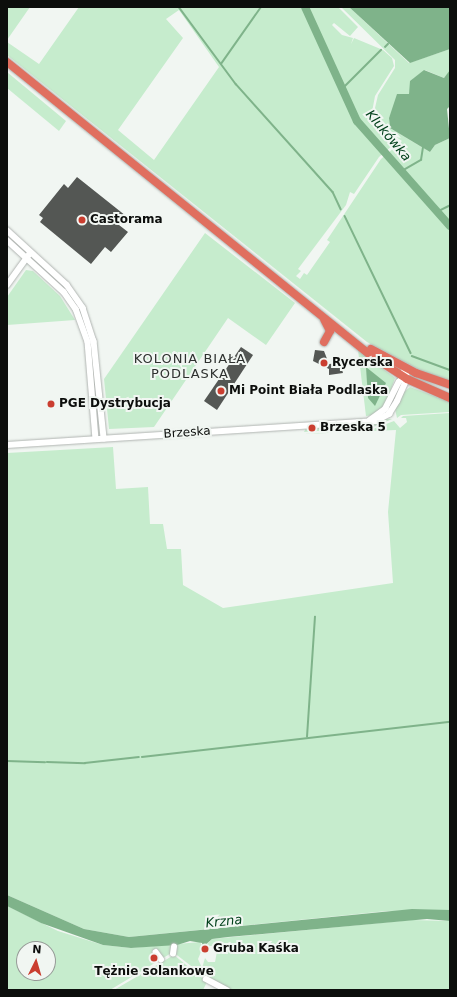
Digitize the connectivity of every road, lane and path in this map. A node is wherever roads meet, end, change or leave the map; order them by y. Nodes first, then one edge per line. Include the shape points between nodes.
1 (7, 62) edge
2 (7, 230) edge
3 (7, 240) edge
4 (31, 252) junction
5 (27, 257) junction
6 (7, 285) edge
7 (319, 312) junction
8 (331, 322) junction
9 (88, 330) junction
10 (324, 342) dead end
11 (403, 367) junction
12 (416, 373) junction
13 (405, 377) junction
14 (450, 385) edge
15 (450, 398) edge
16 (104, 438) junction
17 (96, 439) junction
18 (7, 445) edge
19 (174, 947) dead end
20 (156, 952) dead end
21 (174, 954) dead end
22 (161, 959) dead end
23 (206, 979) dead end
24 (227, 990) edge

1 - 7 highway
2 - 4 street
3 - 5 street
4 - 5 street
4 - 9 street via 76,296
5 - 6 street
5 - 9 street via 71,300
7 - 8 highway
7 - 10 highway via 330,327
8 - 11 highway
8 - 13 highway
9 - 16 street
9 - 17 street
11 - 12 highway
11 - 13 street
12 - 13 street
12 - 14 highway
13 - 15 highway
13 - 16 street, Brzeska via 385,409 366,422
16 - 17 street, Brzeska
17 - 18 street, Brzeska
19 - 21 street
20 - 22 street
23 - 24 street

